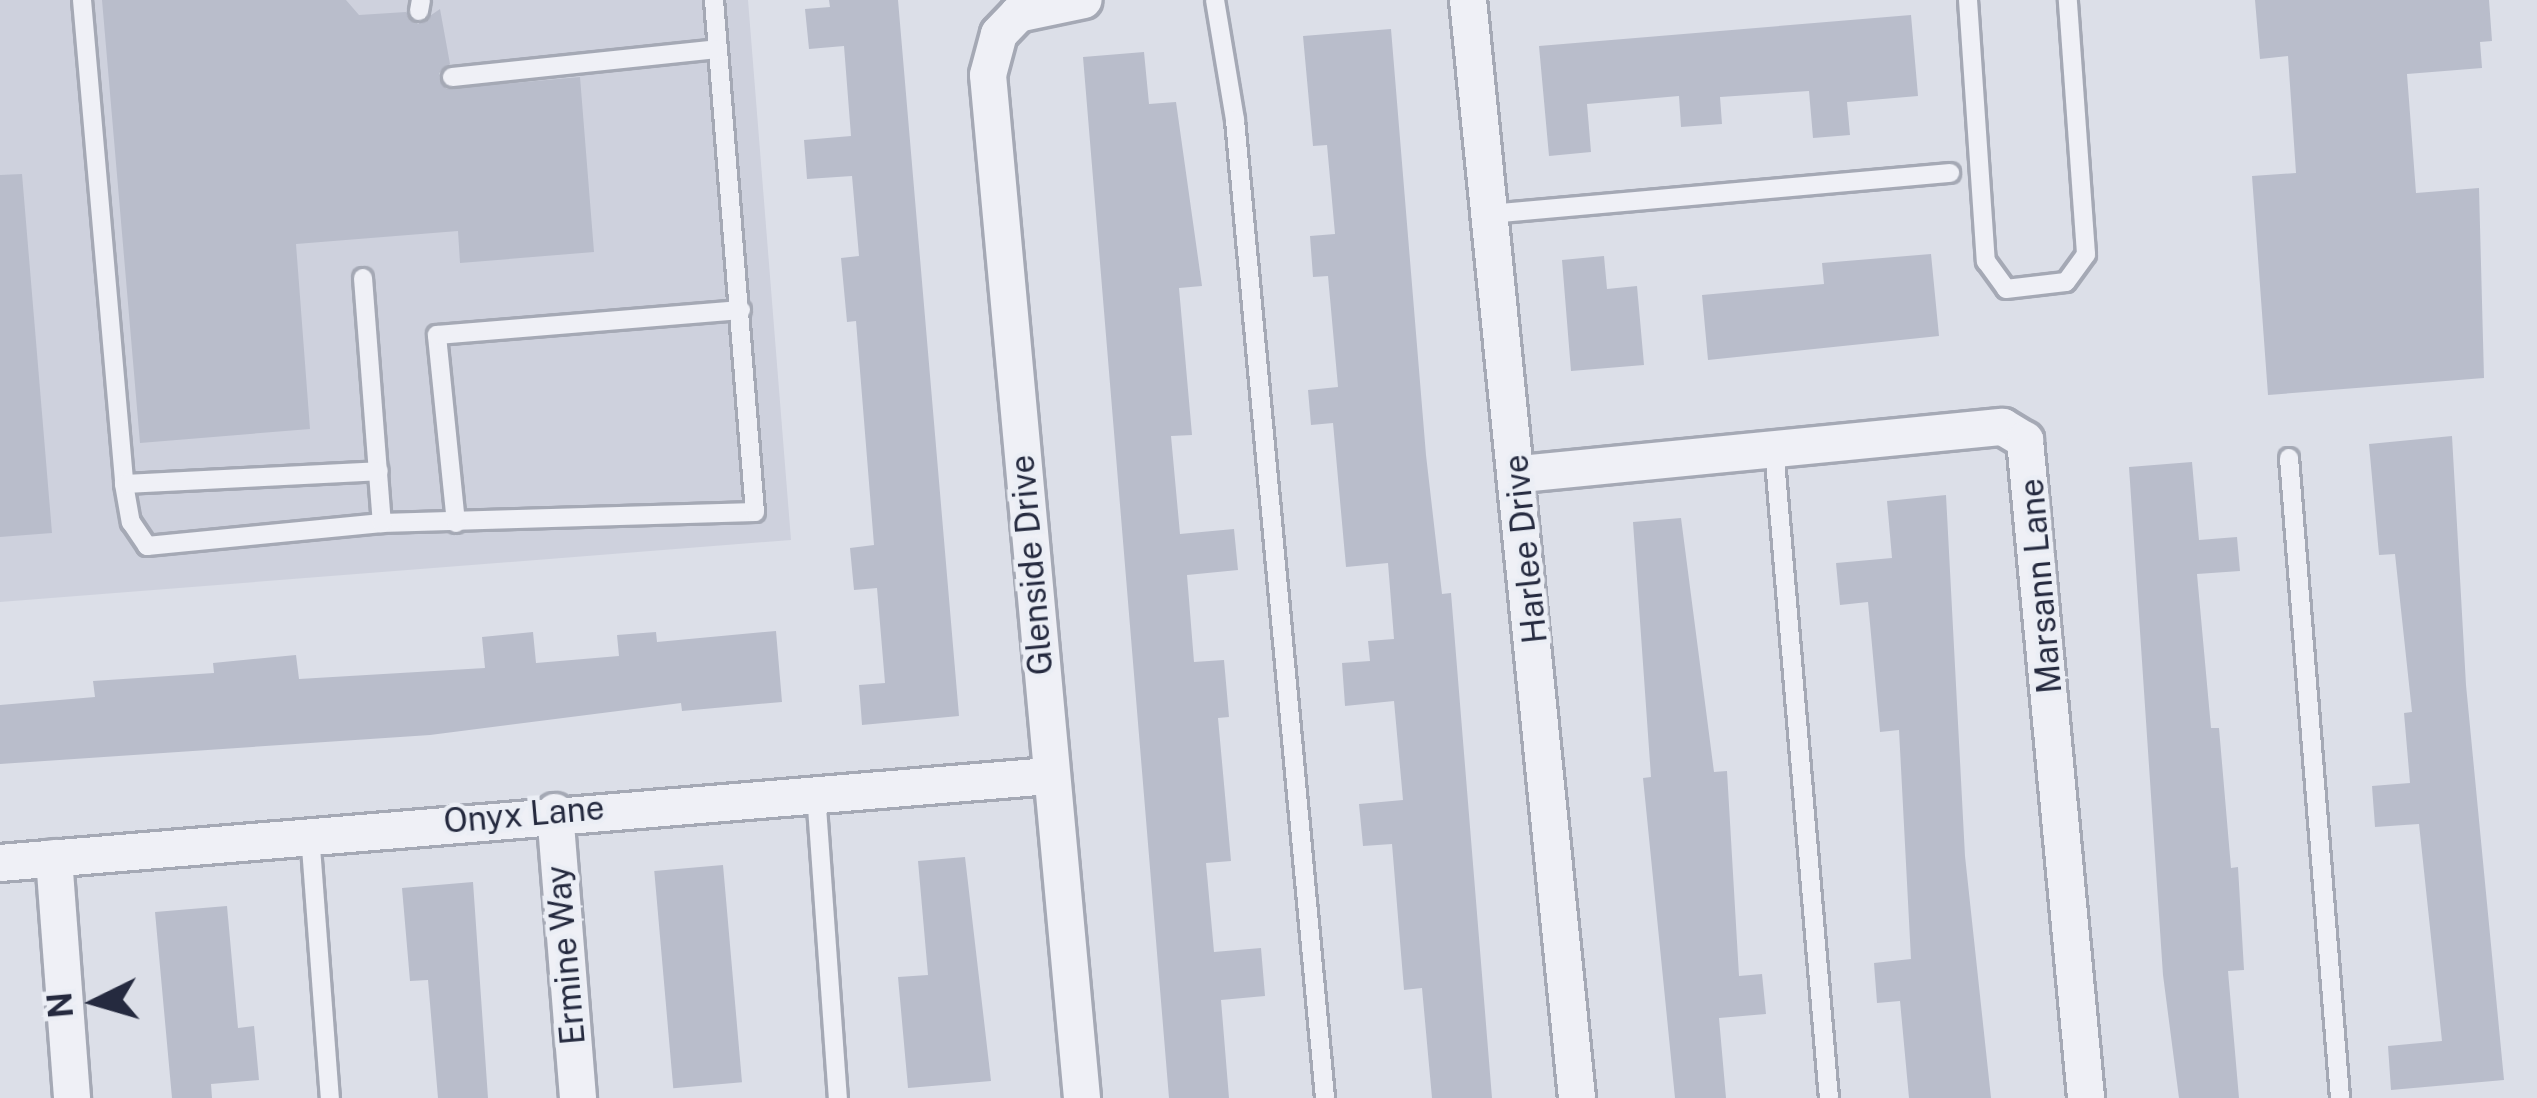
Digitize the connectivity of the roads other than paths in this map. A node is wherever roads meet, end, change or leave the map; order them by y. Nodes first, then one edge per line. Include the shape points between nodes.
1 (82, 0) edge
2 (714, 0) edge
3 (1084, 0) edge
4 (1215, 0) edge
5 (1468, 0) edge
6 (1968, 0) edge
7 (2068, 0) edge
8 (718, 50) junction
9 (452, 77) dead end
10 (1950, 172) dead end
11 (1490, 214) junction
12 (362, 278) dead end
13 (740, 310) junction
14 (1774, 449) junction
15 (2289, 458) dead end
16 (379, 471) junction
17 (1521, 475) junction
18 (124, 484) junction
19 (382, 523) junction
20 (456, 523) junction
21 (1049, 776) junction
22 (816, 793) junction
23 (555, 812) junction
24 (310, 834) junction
25 (54, 858) junction
26 (0, 863) edge
27 (72, 1098) edge
28 (330, 1098) edge
29 (578, 1098) edge
30 (838, 1098) edge
31 (1082, 1098) edge
32 (1325, 1098) edge
33 (1577, 1098) edge
34 (1829, 1098) edge
35 (2086, 1098) edge
36 (2341, 1098) edge

1 - 18 lane
2 - 8 lane
3 - 21 street, Glenside Drive via 1018,14 999,34 988,75
4 - 32 lane via 1235,120
5 - 11 street, Harlee Drive
6 - 7 lane via 1987,260 2006,289 2066,282 2086,254
8 - 9 lane
8 - 13 lane
10 - 11 lane
11 - 17 street, Harlee Drive
12 - 16 lane
13 - 20 lane via 437,335
13 - 20 lane via 754,512
14 - 17 street, Marsann Lane
14 - 34 lane
14 - 35 street, Marsann Lane via 2003,427 2025,440
15 - 36 lane
16 - 18 lane
16 - 19 lane
17 - 33 street, Harlee Drive
18 - 19 lane via 131,522 147,546
19 - 20 lane
21 - 22 street, Onyx Lane
21 - 31 street, Glenside Drive
22 - 23 street, Onyx Lane
22 - 30 lane
23 - 24 street, Onyx Lane
23 - 29 street, Ermine Way
24 - 25 street, Onyx Lane
24 - 28 lane
25 - 26 street, Onyx Lane
25 - 27 street

